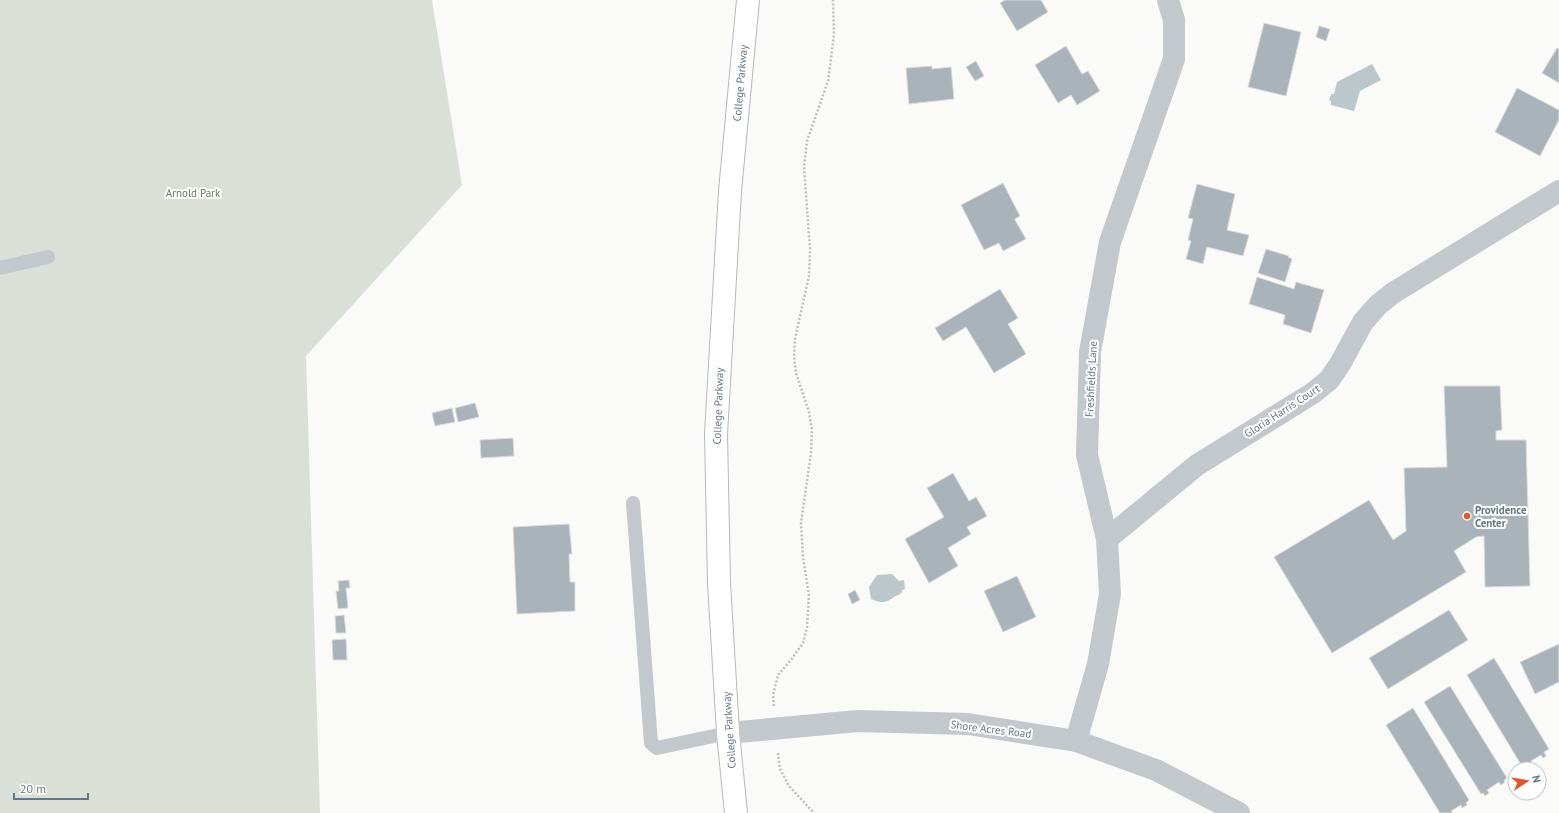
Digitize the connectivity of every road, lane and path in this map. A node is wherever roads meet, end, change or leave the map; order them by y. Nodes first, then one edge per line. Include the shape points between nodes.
1 (748, 0) edge
2 (833, 0) edge
3 (1168, 0) edge
4 (1559, 191) edge
5 (48, 257) dead end
6 (0, 268) edge
7 (633, 503) dead end
8 (1106, 539) junction
9 (773, 695) dead end
10 (728, 733) junction
11 (1076, 741) junction
12 (780, 769) dead end
13 (736, 813) edge
14 (814, 813) edge
15 (1239, 813) edge

1 - 10 main road, College Parkway via 730,191 716,434 719,583
2 - 9 path via 834,35 828,81 807,141 804,168 810,249 809,276 795,339 794,357 812,430 801,523 809,596 808,628 803,643 778,675
3 - 8 street, Freshfields Lane via 1174,20 1174,59 1110,242 1090,352 1087,455
4 - 8 street, Gloria Harris Court via 1393,293 1363,322 1329,380 1313,393 1197,465
5 - 6 lane
7 - 10 lane via 651,743 657,748
8 - 11 street, Freshfields Lane via 1110,594 1098,664
10 - 11 street, Shore Acres Road via 858,721 968,724
10 - 13 main road, College Parkway
11 - 15 street, Shore Acres Road via 1156,770
12 - 14 path via 789,786

